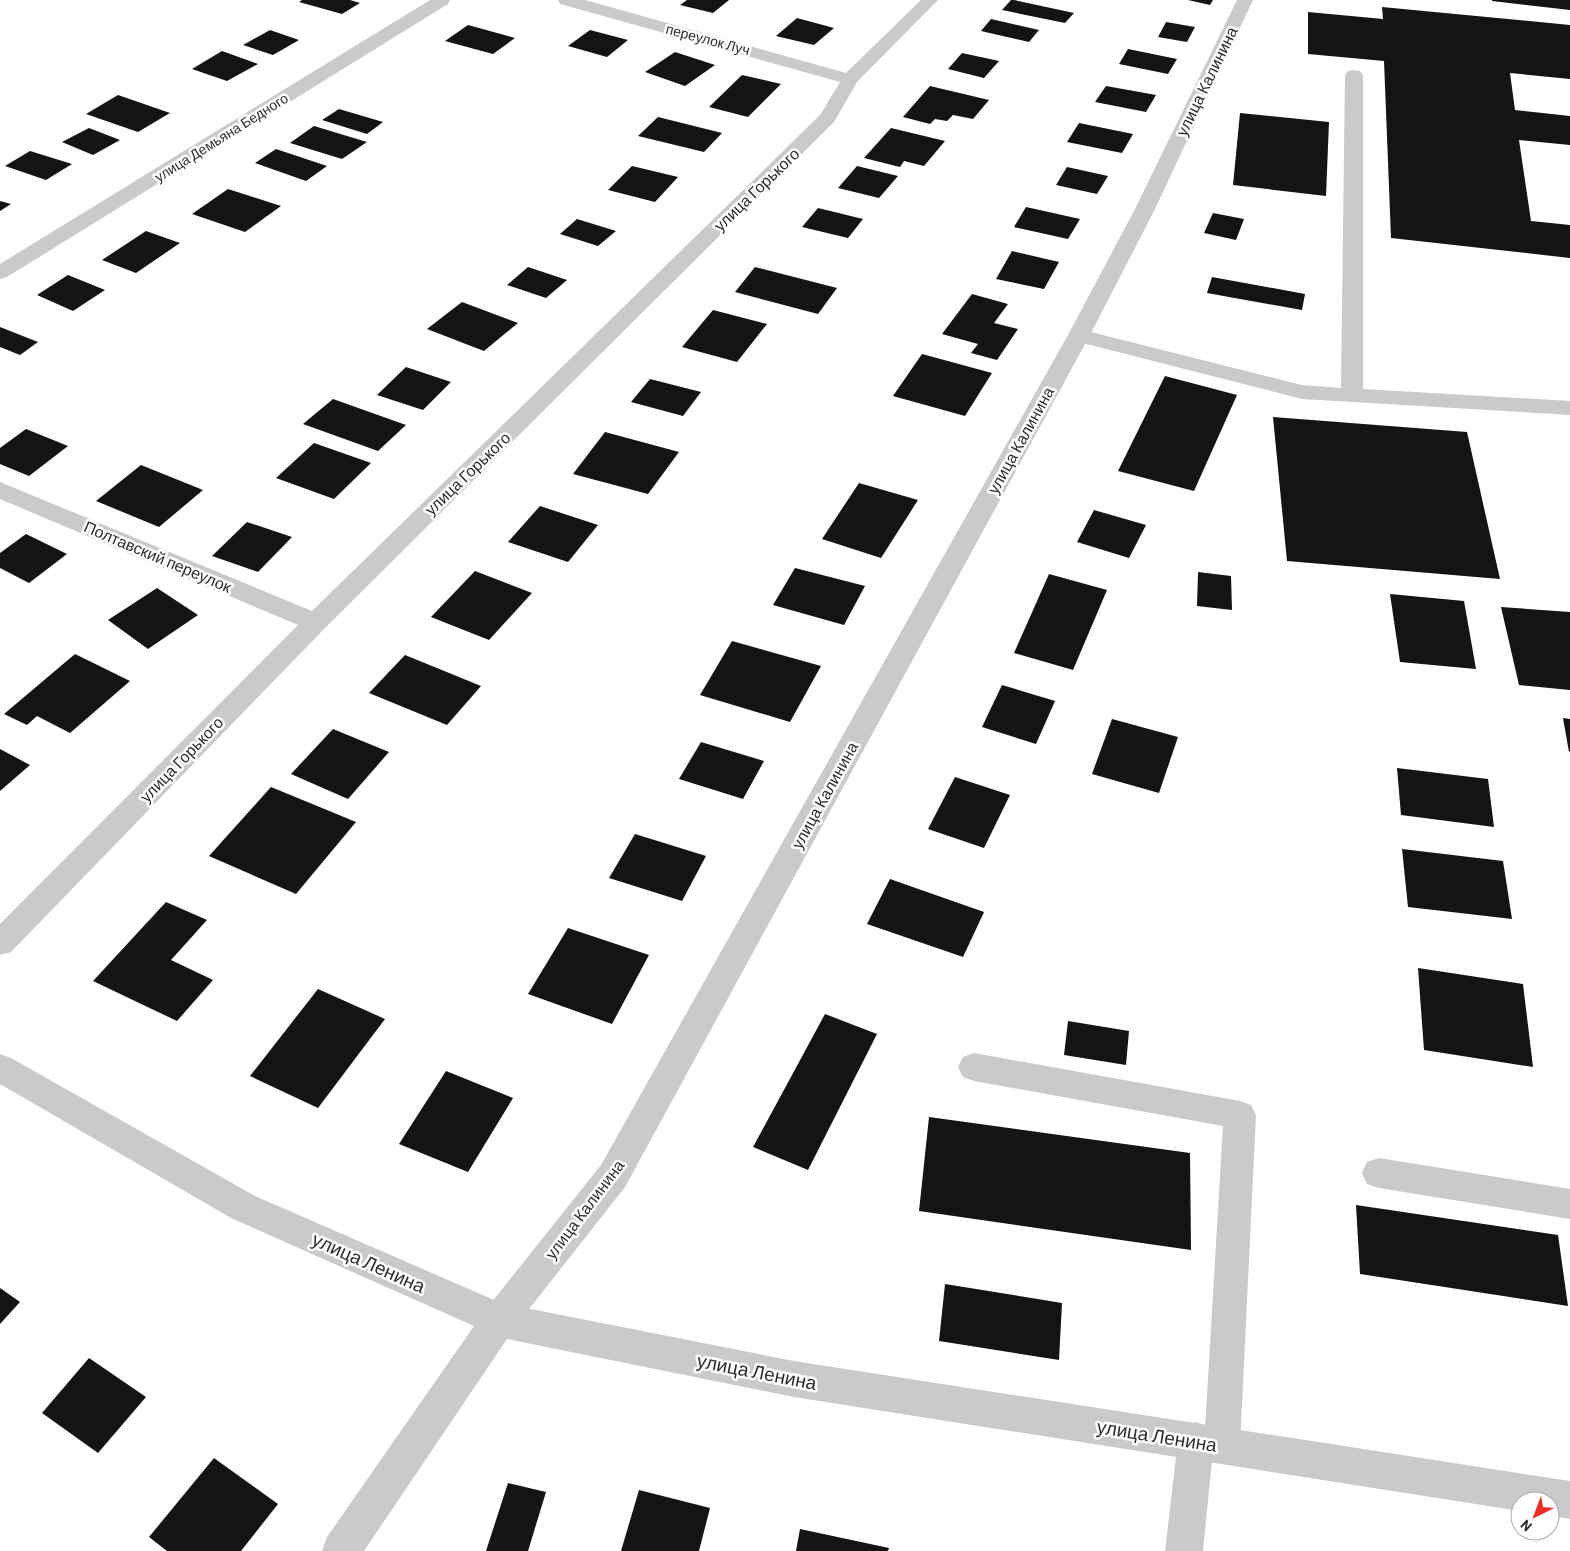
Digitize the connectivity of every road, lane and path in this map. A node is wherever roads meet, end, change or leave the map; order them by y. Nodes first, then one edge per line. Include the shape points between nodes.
1 (442, 0) edge
2 (566, 0) edge
3 (930, 0) edge
4 (1245, 0) edge
5 (1354, 75) dead end
6 (850, 79) junction
7 (0, 273) edge
8 (1079, 335) junction
9 (1352, 395) junction
10 (1570, 408) edge
11 (0, 490) edge
12 (316, 622) junction
13 (0, 944) edge
14 (974, 1067) dead end
15 (0, 1068) edge
16 (1379, 1173) dead end
17 (1570, 1204) edge
18 (499, 1320) junction
19 (1209, 1443) junction
20 (1570, 1500) edge
21 (341, 1551) edge
22 (1184, 1551) edge

1 - 7 street, улица Демьяна Бедного
2 - 6 street, переулок Луч
3 - 6 street, улица Горького
4 - 8 street, улица Калинина via 1144,212
5 - 9 street
6 - 12 street, улица Горького via 828,118
8 - 9 street via 1302,392
8 - 18 street, улица Калинина via 613,1176
9 - 10 street
11 - 12 street, Полтавский переулок
12 - 13 street, улица Горького
14 - 19 street via 1240,1115
15 - 18 street, улица Ленина via 243,1207
16 - 17 street
18 - 19 street, улица Ленина via 794,1379
18 - 21 street, улица Калинина
19 - 20 street, улица Ленина
19 - 22 street

